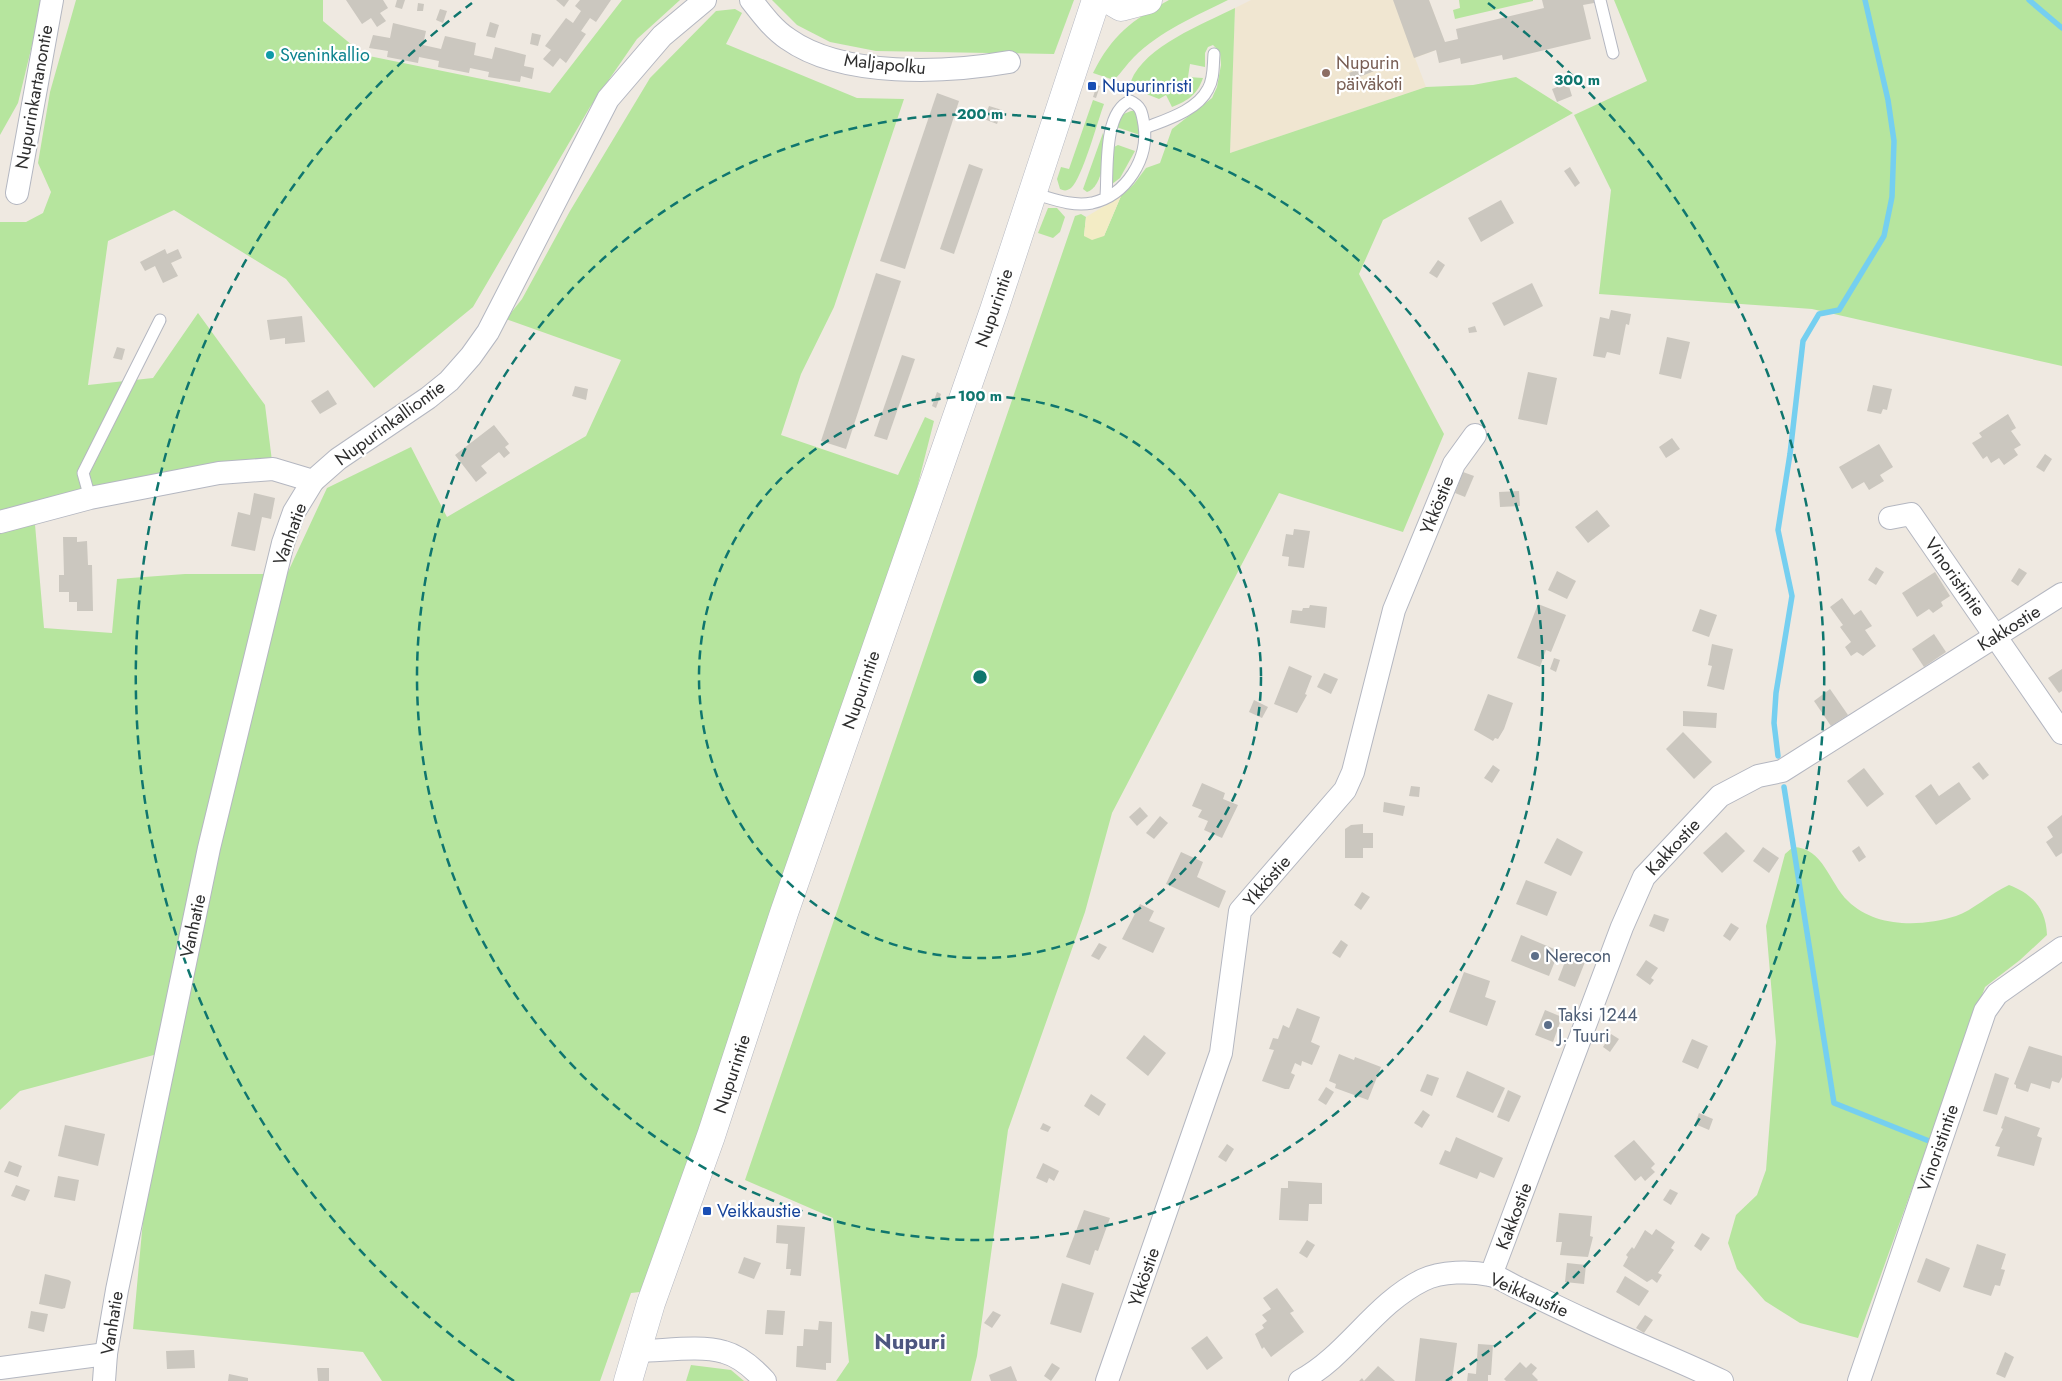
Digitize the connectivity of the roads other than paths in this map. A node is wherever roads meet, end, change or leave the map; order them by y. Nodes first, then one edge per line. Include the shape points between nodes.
1 (52, 0) edge
2 (705, 0) edge
3 (751, 0) edge
4 (1096, 0) edge
5 (1109, 0) edge
6 (1148, 0) edge
7 (1600, 0) edge
8 (1214, 54) dead end
9 (1613, 54) dead end
10 (1009, 62) dead end
11 (1145, 128) junction
12 (17, 193) dead end
13 (1032, 193) junction
14 (1106, 196) junction
15 (160, 320) dead end
16 (1475, 435) dead end
17 (313, 481) junction
18 (90, 498) junction
19 (1890, 518) dead end
20 (0, 522) edge
21 (2062, 594) edge
22 (1996, 636) junction
23 (2062, 732) edge
24 (2062, 948) edge
25 (1491, 1275) junction
26 (638, 1350) junction
27 (106, 1354) junction
28 (0, 1368) edge
29 (104, 1381) edge
30 (628, 1381) edge
31 (766, 1381) edge
32 (1107, 1381) edge
33 (1300, 1381) edge
34 (1722, 1381) edge
35 (1859, 1381) edge

1 - 12 street, Nupurinkartanontie
2 - 17 street, Nupurinkalliontie via 662,36 608,99 493,324 470,356 449,381 428,398 338,459
3 - 10 street, Maljapolku via 788,40 820,55 853,64 918,70 974,68
4 - 13 main road, Nupurintie
5 - 6 main road via 1121,7
7 - 9 lane
8 - 11 lane via 1208,91 1173,118
11 - 14 lane via 1146,141 1138,166 1120,190
11 - 14 lane via 1142,111 1137,104 1123,103 1115,114 1109,133
13 - 14 lane via 1074,205 1093,203
13 - 26 main road, Nupurintie via 784,913 711,1136 651,1303
15 - 18 lane via 83,473
16 - 32 street, Ykköstie via 1454,464 1394,610 1353,772 1345,790 1240,912 1221,1053
17 - 18 street via 273,469 220,473
17 - 27 street, Vanhatie via 294,512 282,543 209,848
18 - 20 street
19 - 22 street, Vinoristintie via 1911,514
21 - 22 street, Kakkostie
22 - 23 street, Vinoristintie
22 - 25 street, Kakkostie via 1782,771 1758,776 1720,796 1644,877 1622,927
24 - 35 street, Vinoristintie via 1997,994 1985,1011
25 - 33 street, Veikkaustie via 1446,1274 1425,1279 1386,1304 1327,1361
25 - 34 street, Veikkaustie
26 - 30 main road, Nupurintie
26 - 31 street via 725,1352 753,1368
27 - 28 street
27 - 29 street, Vanhatie

